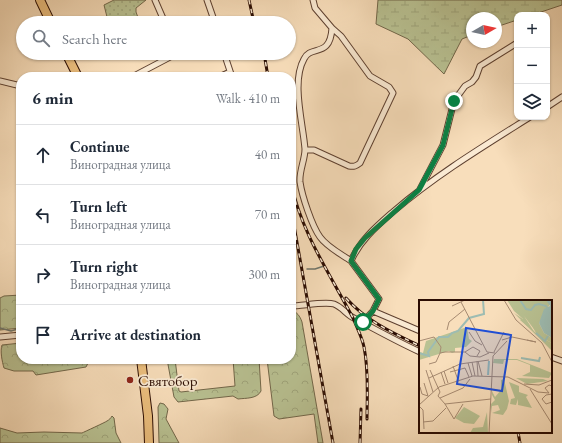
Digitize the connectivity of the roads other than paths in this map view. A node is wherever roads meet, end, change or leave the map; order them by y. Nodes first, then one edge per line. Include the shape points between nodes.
1 (41, 0) edge
2 (155, 0) edge
3 (207, 0) edge
4 (313, 0) edge
5 (48, 16) edge
6 (162, 16) edge
7 (213, 16) edge
8 (332, 28) junction
9 (514, 45) edge
10 (70, 60) edge
11 (164, 60) edge
12 (226, 60) edge
13 (76, 72) edge
14 (142, 72) edge
15 (230, 72) edge
16 (0, 81) edge
17 (16, 85) edge
18 (562, 97) edge
19 (550, 105) edge
20 (525, 120) edge
21 (305, 150) junction
22 (419, 190) junction
23 (351, 261) junction
24 (296, 306) edge
25 (373, 311) junction
26 (363, 322) junction
27 (419, 331) edge
28 (16, 335) edge
29 (0, 337) edge
30 (419, 352) edge
31 (552, 357) edge
32 (562, 361) edge
33 (142, 364) edge
34 (149, 443) edge

1 - 5 main road
2 - 6 street
3 - 7 street
4 - 8 street via 315,8
8 - 21 street via 327,46 304,57 298,75
8 - 21 street via 341,36 370,76 392,89 393,93 357,166 349,166 314,150
9 - 22 street via 480,66 476,77 465,86 454,101 443,145
10 - 13 main road
11 - 14 street
12 - 15 street
16 - 17 street
18 - 19 street
20 - 22 street
21 - 23 street via 300,180 310,216 320,236 330,247
22 - 23 street via 365,238
23 - 25 street via 379,299
24 - 26 street via 334,304
25 - 26 street
25 - 27 street
26 - 30 street
28 - 29 street
31 - 32 street
33 - 34 main road

